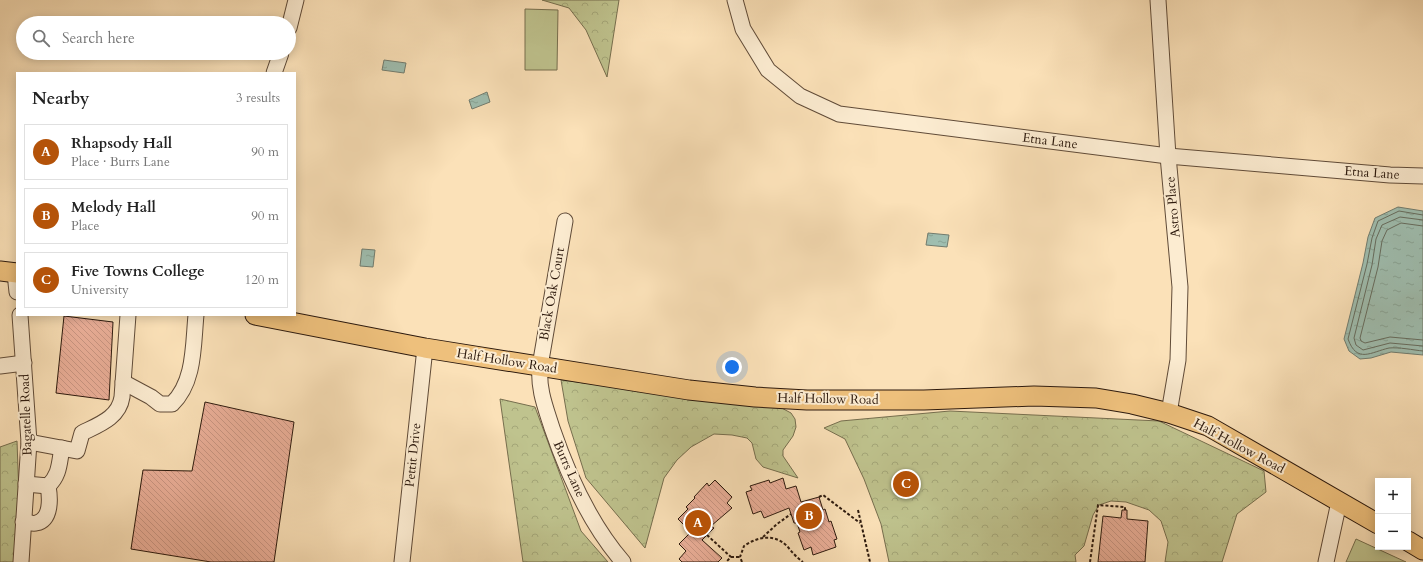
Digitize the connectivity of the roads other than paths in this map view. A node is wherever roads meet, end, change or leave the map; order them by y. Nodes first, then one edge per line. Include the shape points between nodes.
1 (296, 0) edge
2 (735, 0) edge
3 (1158, 0) edge
4 (292, 16) edge
5 (279, 60) edge
6 (274, 72) edge
7 (1168, 156) junction
8 (1423, 176) edge
9 (565, 221) dead end
10 (10, 272) edge
11 (16, 289) edge
12 (20, 316) edge
13 (128, 316) edge
14 (196, 316) edge
15 (260, 316) edge
16 (424, 348) junction
17 (24, 363) junction
18 (0, 366) edge
19 (540, 366) junction
20 (123, 382) junction
21 (1169, 413) junction
22 (29, 442) junction
23 (62, 448) junction
24 (26, 484) junction
25 (48, 486) junction
26 (1339, 502) junction
27 (23, 522) junction
28 (1375, 522) edge
29 (1411, 543) edge
30 (1423, 550) edge
31 (20, 562) edge
32 (402, 562) edge
33 (623, 562) edge
34 (1326, 562) edge

1 - 4 street
2 - 7 street, Etna Lane via 742,28 768,70 800,96 839,114
3 - 7 street, Astro Place
5 - 6 street
7 - 8 street, Etna Lane
7 - 21 street, Astro Place via 1180,286 1178,360
9 - 19 street, Black Oak Court
10 - 11 street
12 - 17 street, Bagatelle Road
13 - 20 street
14 - 20 street via 189,376 178,398 172,404 160,404
15 - 16 main road, Half Hollow Road
16 - 19 main road, Half Hollow Road
16 - 32 street, Pettit Drive
17 - 18 street
17 - 22 street, Bagatelle Road
19 - 21 main road, Half Hollow Road via 689,390 755,397 807,400 1034,396 1096,398
19 - 33 street, Burrs Lane via 540,390 563,461 599,531
20 - 23 street via 118,410 82,433 77,451
21 - 26 main road, Half Hollow Road via 1214,430
22 - 23 street
22 - 24 street, Bagatelle Road
23 - 25 street via 58,474
24 - 25 street
24 - 27 street, Bagatelle Road
25 - 27 street via 50,497 46,515 37,523
26 - 28 main road, Half Hollow Road
26 - 34 street
27 - 31 street, Bagatelle Road
29 - 30 main road

